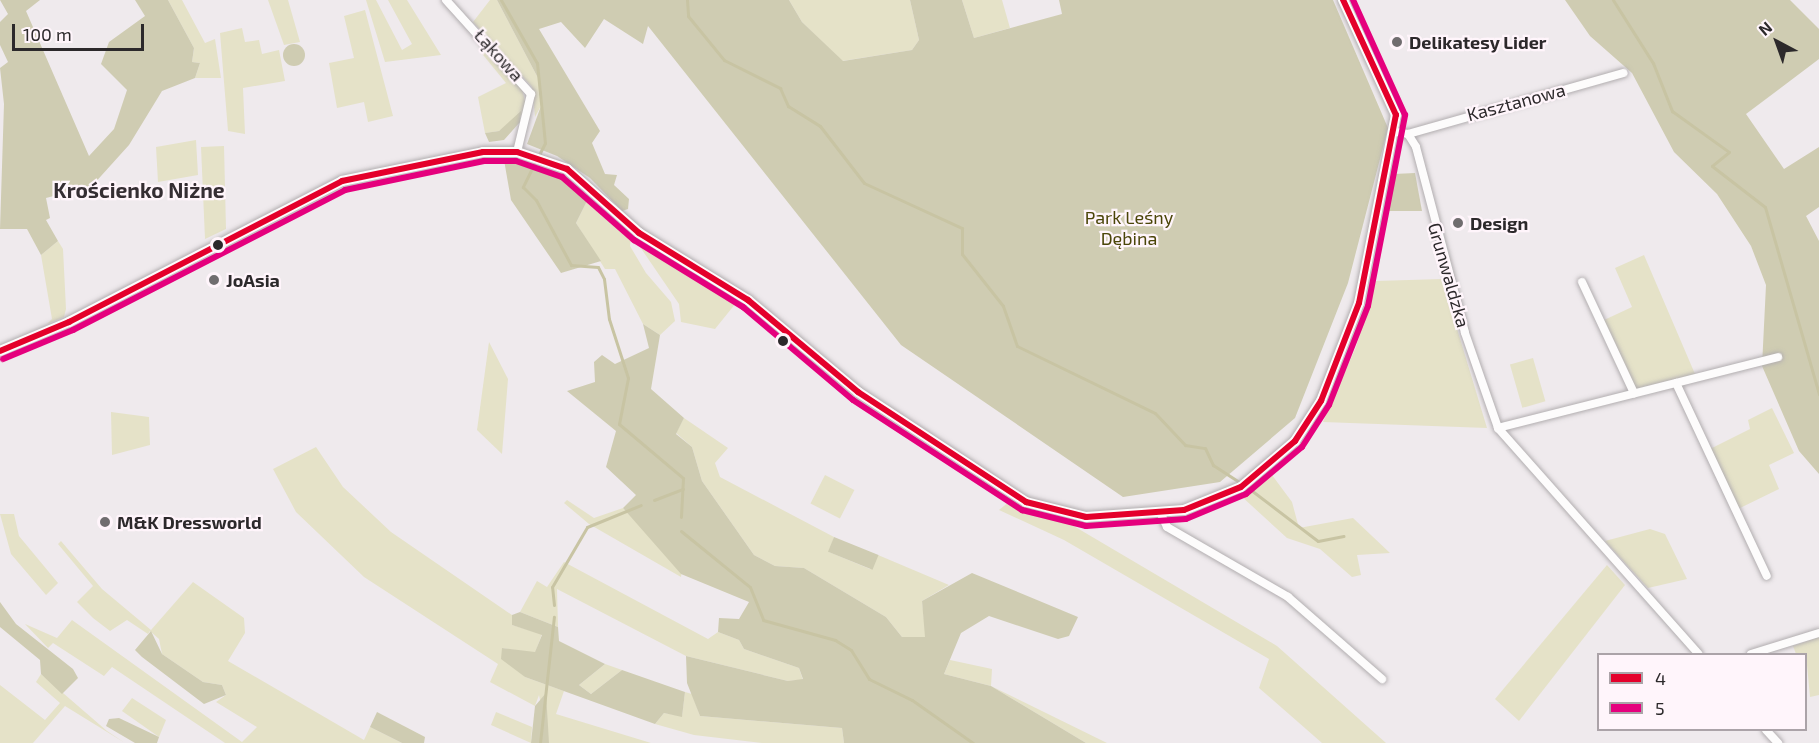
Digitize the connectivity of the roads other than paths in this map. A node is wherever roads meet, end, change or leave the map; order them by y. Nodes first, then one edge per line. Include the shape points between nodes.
1 (446, 0) edge
2 (1346, 1) edge
3 (1624, 73) dead end
4 (1396, 132) junction
5 (1408, 134) junction
6 (517, 152) junction
7 (1582, 282) dead end
8 (0, 351) edge
9 (1778, 357) dead end
10 (1676, 383) junction
11 (1634, 393) junction
12 (1498, 428) junction
13 (1159, 514) junction
14 (1767, 576) dead end
15 (1819, 633) edge
16 (1698, 653) edge
17 (1754, 653) edge
18 (1382, 679) dead end
19 (1768, 731) edge
20 (1779, 743) edge

1 - 6 street, Łąkowa via 531,94
2 - 4 street via 1389,94
3 - 5 street, Kasztanowa
4 - 5 street
4 - 13 street via 1346,345 1308,425 1245,484 1209,502
5 - 12 street, Grunwaldzka
6 - 8 street via 483,152 342,181 69,322
6 - 13 street via 539,157 583,181 639,233 764,312 900,422 1026,502 1065,515
7 - 11 street
9 - 10 street
10 - 11 street
10 - 14 street
11 - 12 street
12 - 16 street, Grunwaldzka
13 - 18 street via 1167,526 1288,597
15 - 17 street
19 - 20 street

